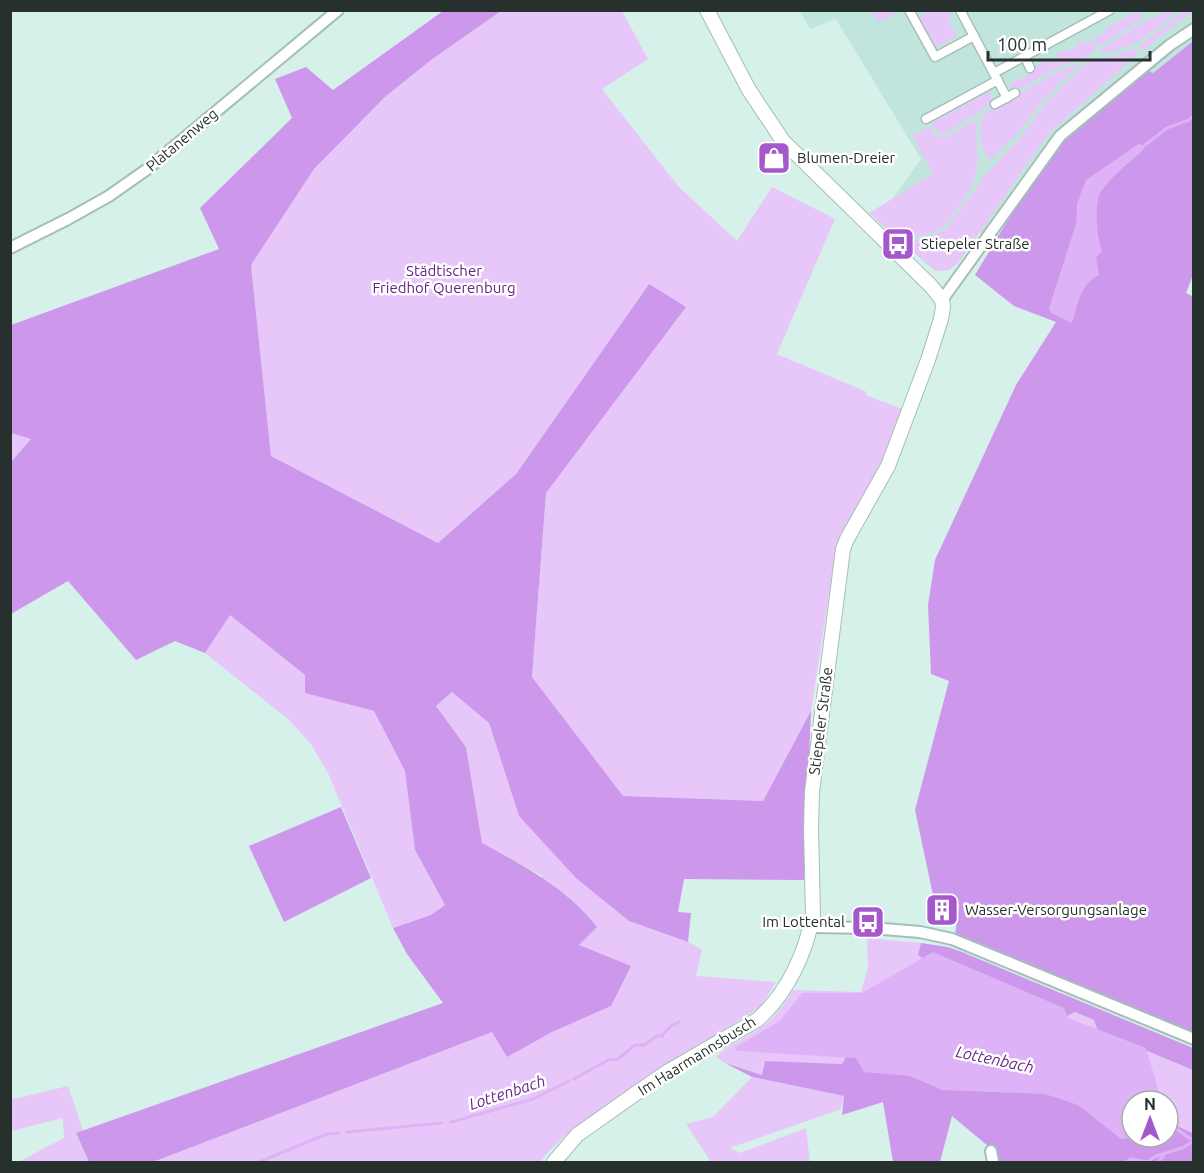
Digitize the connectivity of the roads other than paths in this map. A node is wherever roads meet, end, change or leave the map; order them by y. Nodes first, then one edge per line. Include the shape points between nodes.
1 (338, 10) edge
2 (909, 10) edge
3 (960, 10) edge
4 (1110, 10) edge
5 (708, 11) edge
6 (1194, 29) edge
7 (974, 36) junction
8 (1025, 57) junction
9 (1030, 68) dead end
10 (1000, 80) junction
11 (995, 104) dead end
12 (926, 119) dead end
13 (10, 248) edge
14 (942, 300) junction
15 (811, 927) junction
16 (1194, 1039) edge
17 (991, 1151) dead end
18 (554, 1162) edge
19 (993, 1162) edge

1 - 13 street, Platanenweg via 146,170 109,196
2 - 7 street via 935,57
3 - 7 street
4 - 8 street
5 - 14 street via 749,90 783,141
6 - 14 street via 1060,136
7 - 10 street
8 - 9 street
8 - 10 street
10 - 11 street via 1011,95
10 - 12 street
14 - 15 street, Stiepeler Straße via 941,320 897,445 843,549 812,792
15 - 16 street via 920,932 952,939
15 - 18 street, Im Haarmannsbusch via 792,976 766,1012 602,1117 577,1135
17 - 19 street

